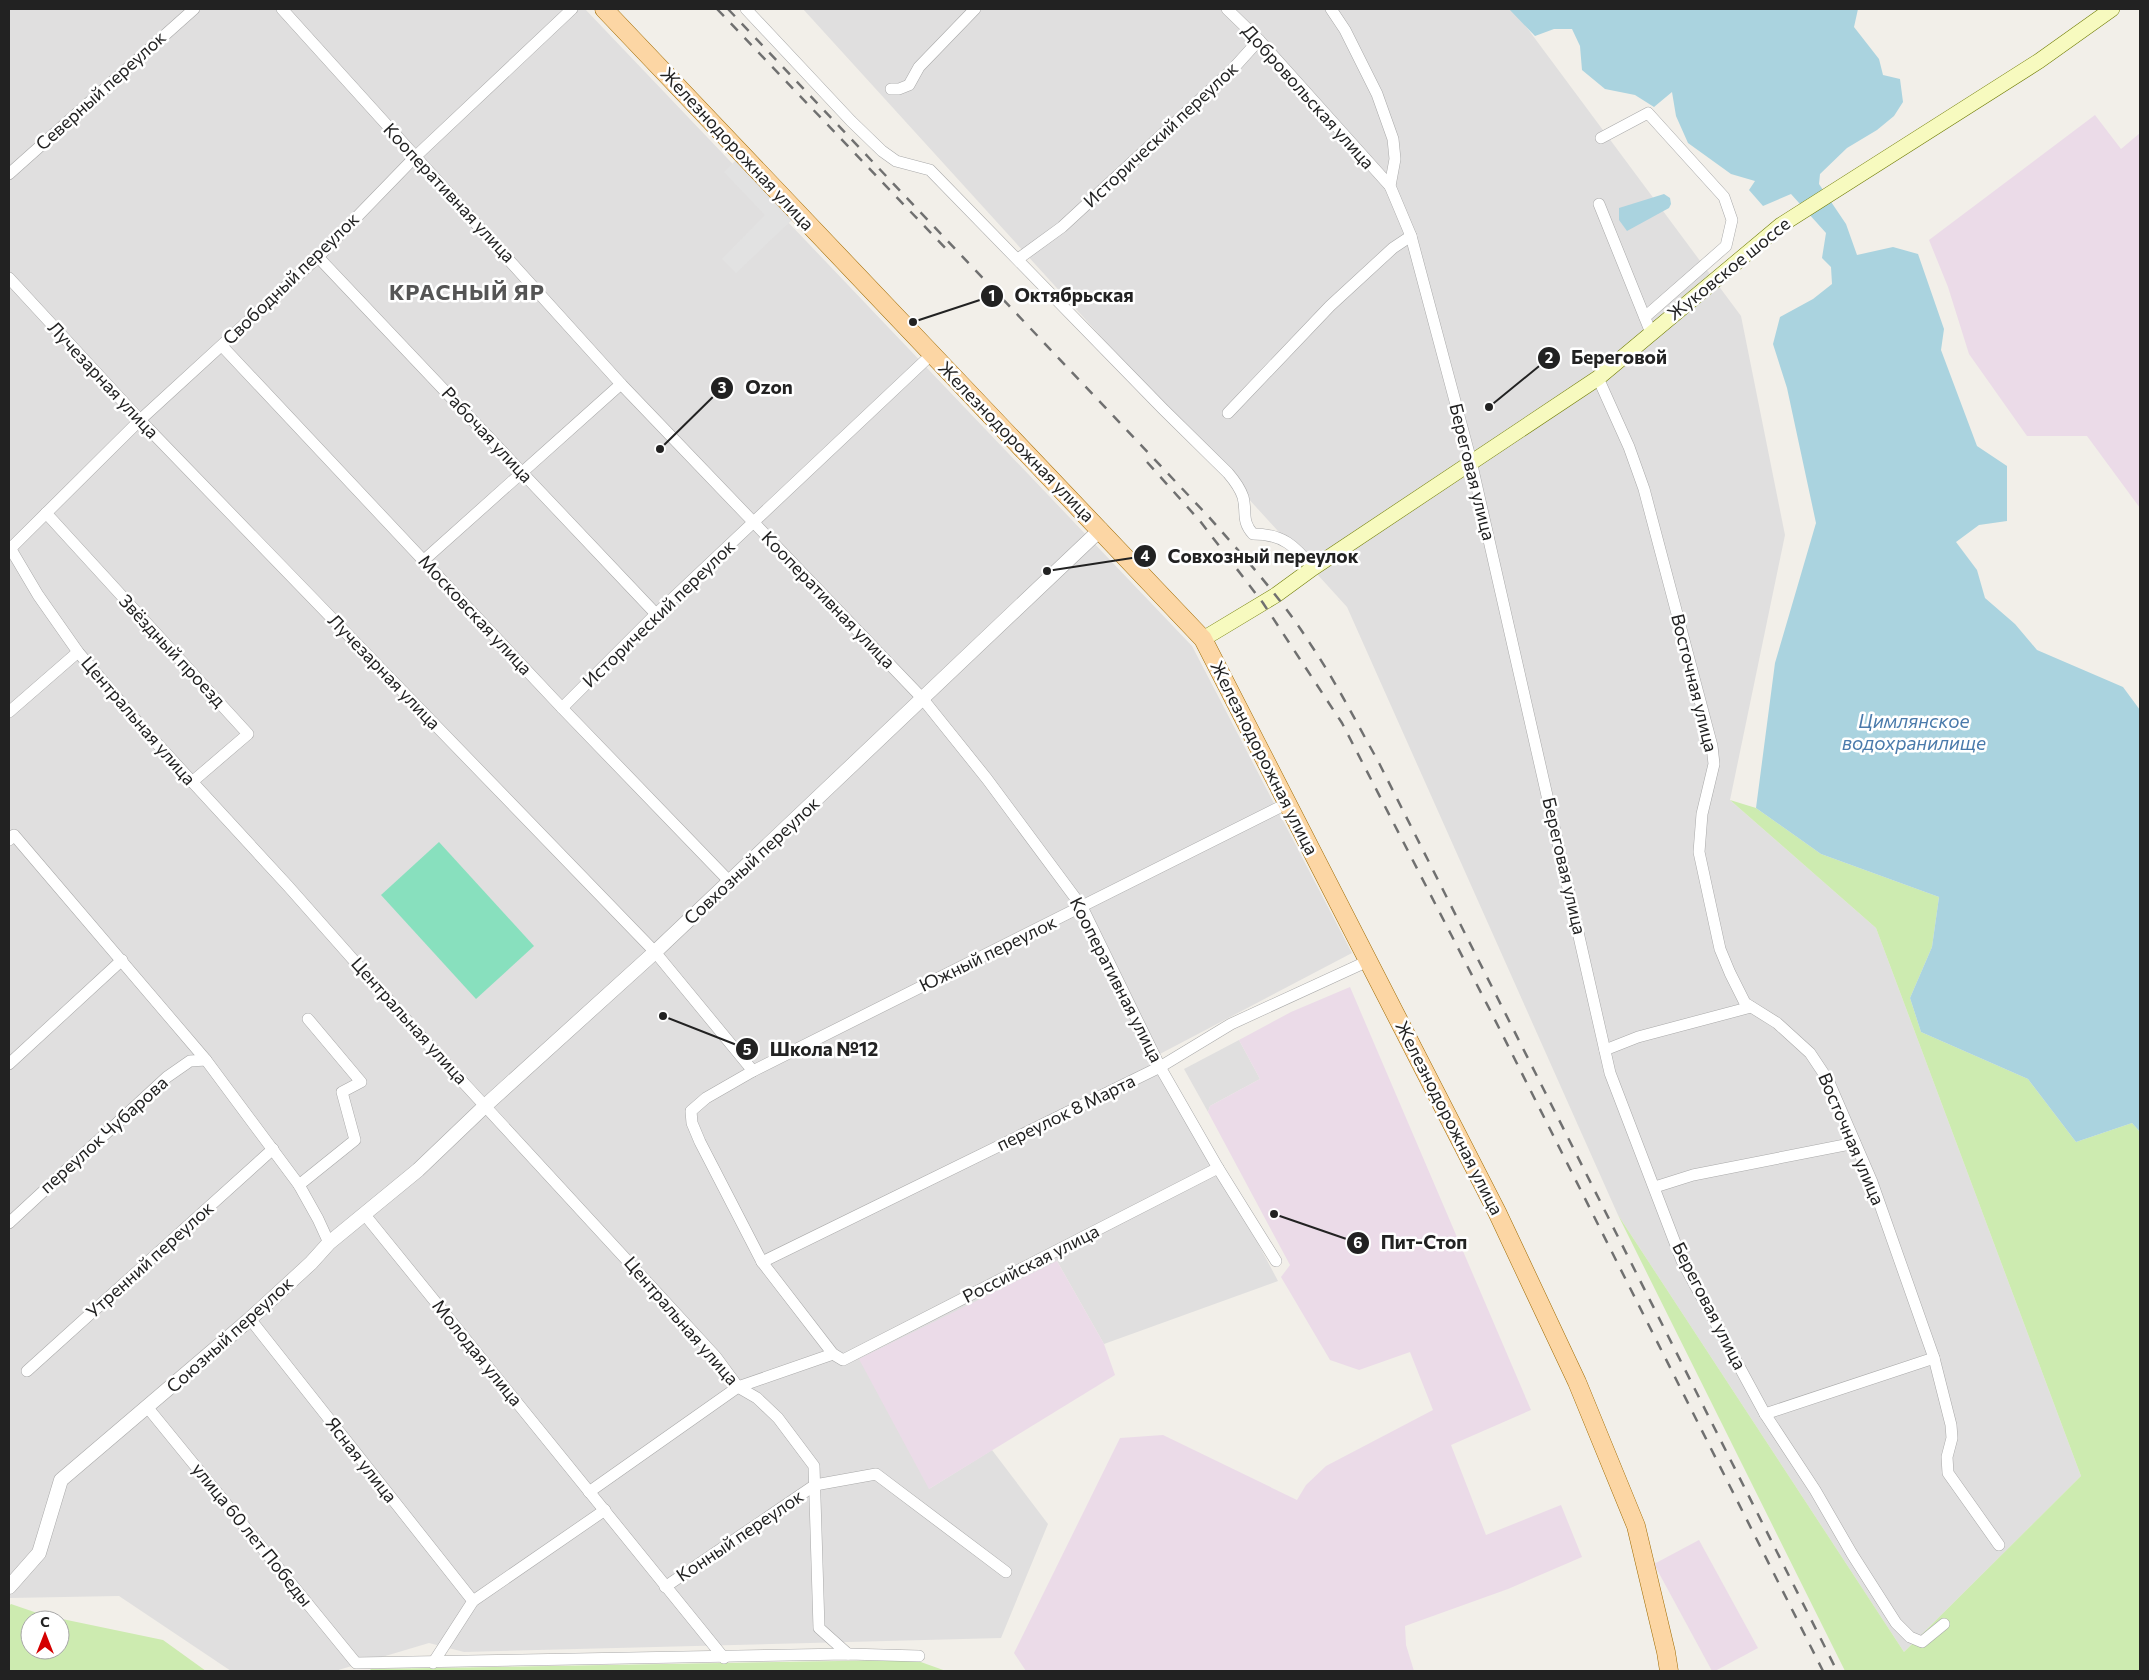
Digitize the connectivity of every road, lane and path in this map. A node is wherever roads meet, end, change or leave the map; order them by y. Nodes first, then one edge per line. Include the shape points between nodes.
1 (194, 9) edge
2 (282, 9) edge
3 (572, 9) edge
4 (604, 9) edge
5 (746, 9) edge
6 (975, 9) edge
7 (1227, 9) edge
8 (1331, 9) edge
9 (2112, 9) edge
10 (1259, 40) junction
11 (891, 89) dead end
12 (1601, 138) dead end
13 (415, 157) junction
14 (9, 174) edge
15 (1390, 186) junction
16 (1599, 204) dead end
17 (1411, 236) junction
18 (318, 257) junction
19 (1018, 259) junction
20 (9, 278) edge
21 (1644, 317) junction
22 (1651, 333) junction
23 (222, 346) junction
24 (931, 355) junction
25 (1598, 378) junction
26 (621, 384) junction
27 (1228, 414) dead end
28 (140, 420) junction
29 (1472, 461) junction
30 (522, 472) junction
31 (46, 513) junction
32 (754, 523) junction
33 (1100, 529) junction
34 (9, 548) edge
35 (423, 561) junction
36 (1313, 568) junction
37 (656, 614) junction
38 (1203, 639) junction
39 (78, 652) junction
40 (922, 698) junction
41 (562, 708) junction
42 (9, 712) edge
43 (192, 782) junction
44 (1288, 803) junction
45 (12, 838) edge
46 (730, 882) junction
47 (1082, 907) junction
48 (655, 952) junction
49 (122, 960) junction
50 (1368, 960) junction
51 (1751, 1007) junction
52 (308, 1019) dead end
53 (1606, 1050) junction
54 (206, 1060) junction
55 (9, 1064) edge
56 (1160, 1067) junction
57 (753, 1071) junction
58 (486, 1105) junction
59 (1855, 1143) junction
60 (272, 1149) junction
61 (1218, 1168) junction
62 (299, 1185) junction
63 (1655, 1188) junction
64 (365, 1215) junction
65 (9, 1223) edge
66 (329, 1243) junction
67 (1276, 1261) dead end
68 (762, 1262) junction
69 (250, 1319) junction
70 (838, 1357) junction
71 (1934, 1358) junction
72 (27, 1371) dead end
73 (738, 1387) junction
74 (148, 1408) junction
75 (1765, 1414) junction
76 (815, 1485) junction
77 (589, 1492) junction
78 (605, 1510) junction
79 (1999, 1545) dead end
80 (1006, 1572) dead end
81 (9, 1587) edge
82 (665, 1587) junction
83 (473, 1601) junction
84 (1944, 1624) dead end
85 (848, 1654) junction
86 (919, 1656) dead end
87 (724, 1658) junction
88 (433, 1663) junction
89 (1669, 1671) edge

1 - 14 street, Северный переулок
2 - 13 street, Кооперативная улица
3 - 13 street, Свободный переулок
4 - 24 main road, Железнодорожная улица
5 - 19 street via 882,151 896,160 930,170
6 - 11 street via 919,67 909,85
7 - 10 street, Добровольская улица
8 - 15 street via 1345,30 1376,94 1393,140 1395,158
9 - 22 main road, Жуковское шоссе via 2039,61 1781,226
10 - 15 street, Добровольская улица
10 - 19 street, Исторический переулок via 1231,72 1062,228
12 - 21 street via 1648,113 1724,197 1732,220 1726,246
13 - 18 street, Свободный переулок
13 - 26 street, Кооперативная улица
15 - 17 street, Береговая улица
16 - 21 street
17 - 27 street via 1393,248 1330,306
17 - 29 street, Береговая улица
18 - 23 street, Свободный переулок
18 - 30 street, Рабочая улица
19 - 36 street via 1236,482 1243,498 1246,526 1253,534 1283,540 1297,548
20 - 28 street, Лучезарная улица
21 - 22 street
22 - 25 main road, Жуковское шоссе
23 - 28 street, Свободный переулок
23 - 35 street, Московская улица
24 - 32 street, Исторический переулок
24 - 33 main road, Железнодорожная улица
25 - 29 main road, Жуковское шоссе
25 - 51 street, Восточная улица via 1644,489 1712,746 1714,764 1702,814 1699,852 1720,948 1745,1003
26 - 30 street
26 - 32 street, Кооперативная улица
28 - 31 street, Свободный переулок
28 - 48 street, Лучезарная улица
29 - 36 main road, Жуковское шоссе
29 - 53 street, Береговая улица
30 - 35 street
30 - 37 street, Рабочая улица
31 - 34 street, Свободный переулок
31 - 43 street, Звёздный проезд via 248,734
32 - 37 street, Исторический переулок
32 - 40 street, Кооперативная улица
33 - 38 main road, Железнодорожная улица
33 - 40 street, Совхозный переулок
34 - 39 street, Центральная улица
35 - 41 street, Московская улица
36 - 38 main road, Жуковское шоссе via 1276,595
37 - 41 street, Исторический переулок
38 - 44 main road, Железнодорожная улица
39 - 42 street
39 - 43 street, Центральная улица
40 - 46 street, Совхозный переулок
40 - 47 street, Кооперативная улица via 988,779
41 - 46 street, Московская улица
43 - 58 street, Центральная улица
44 - 47 street, Южный переулок
44 - 50 main road, Железнодорожная улица
45 - 49 street
46 - 48 street, Совхозный переулок
47 - 56 street, Кооперативная улица
47 - 57 street, Южный переулок
48 - 57 street, Лучезарная улица
48 - 58 street, Совхозный переулок
49 - 54 street
49 - 55 street
50 - 56 street, переулок 8 Марта via 1231,1024
50 - 89 main road, Железнодорожная улица via 1497,1212 1576,1382 1636,1526
51 - 53 street via 1638,1037
51 - 59 street, Восточная улица via 1777,1023 1816,1061 1828,1080
52 - 62 street via 361,1082 342,1092 355,1140
53 - 63 street, Береговая улица via 1610,1073
54 - 60 street
54 - 65 street, переулок Чубарова via 190,1061 167,1077
56 - 61 street, Кооперативная улица
56 - 68 street, переулок 8 Марта
57 - 68 street, Южный переулок via 706,1098 691,1111 700,1142
58 - 64 street, Союзный переулок
58 - 73 street, Центральная улица via 716,1356
59 - 63 street via 1693,1175
59 - 71 street, Восточная улица via 1872,1182
60 - 62 street
60 - 72 street, Утренний переулок
61 - 67 street, Кооперативная улица
61 - 70 street, Российская улица
62 - 66 street
63 - 75 street, Береговая улица via 1682,1261
64 - 66 street, Союзный переулок
64 - 77 street, Молодая улица
66 - 69 street, Союзный переулок
68 - 70 street
69 - 74 street, Союзный переулок
69 - 83 street, Ясная улица
70 - 73 street, Российская улица
71 - 75 street
71 - 79 street, Восточная улица via 1951,1425 1948,1473
73 - 76 street, Центральная улица via 757,1398 778,1418 814,1466
73 - 77 street
74 - 81 street, Союзный переулок via 61,1480 40,1553
74 - 88 street, улица 60 лет Победы via 356,1663
75 - 84 street, Береговая улица via 1896,1623 1910,1637 1922,1642
76 - 80 street via 876,1474
76 - 82 street, Конный переулок
76 - 85 street, Центральная улица via 819,1628
77 - 78 street, Молодая улица
78 - 82 street, Молодая улица
78 - 83 street
82 - 87 street, Молодая улица
83 - 88 street
85 - 86 street
85 - 87 street
87 - 88 street

